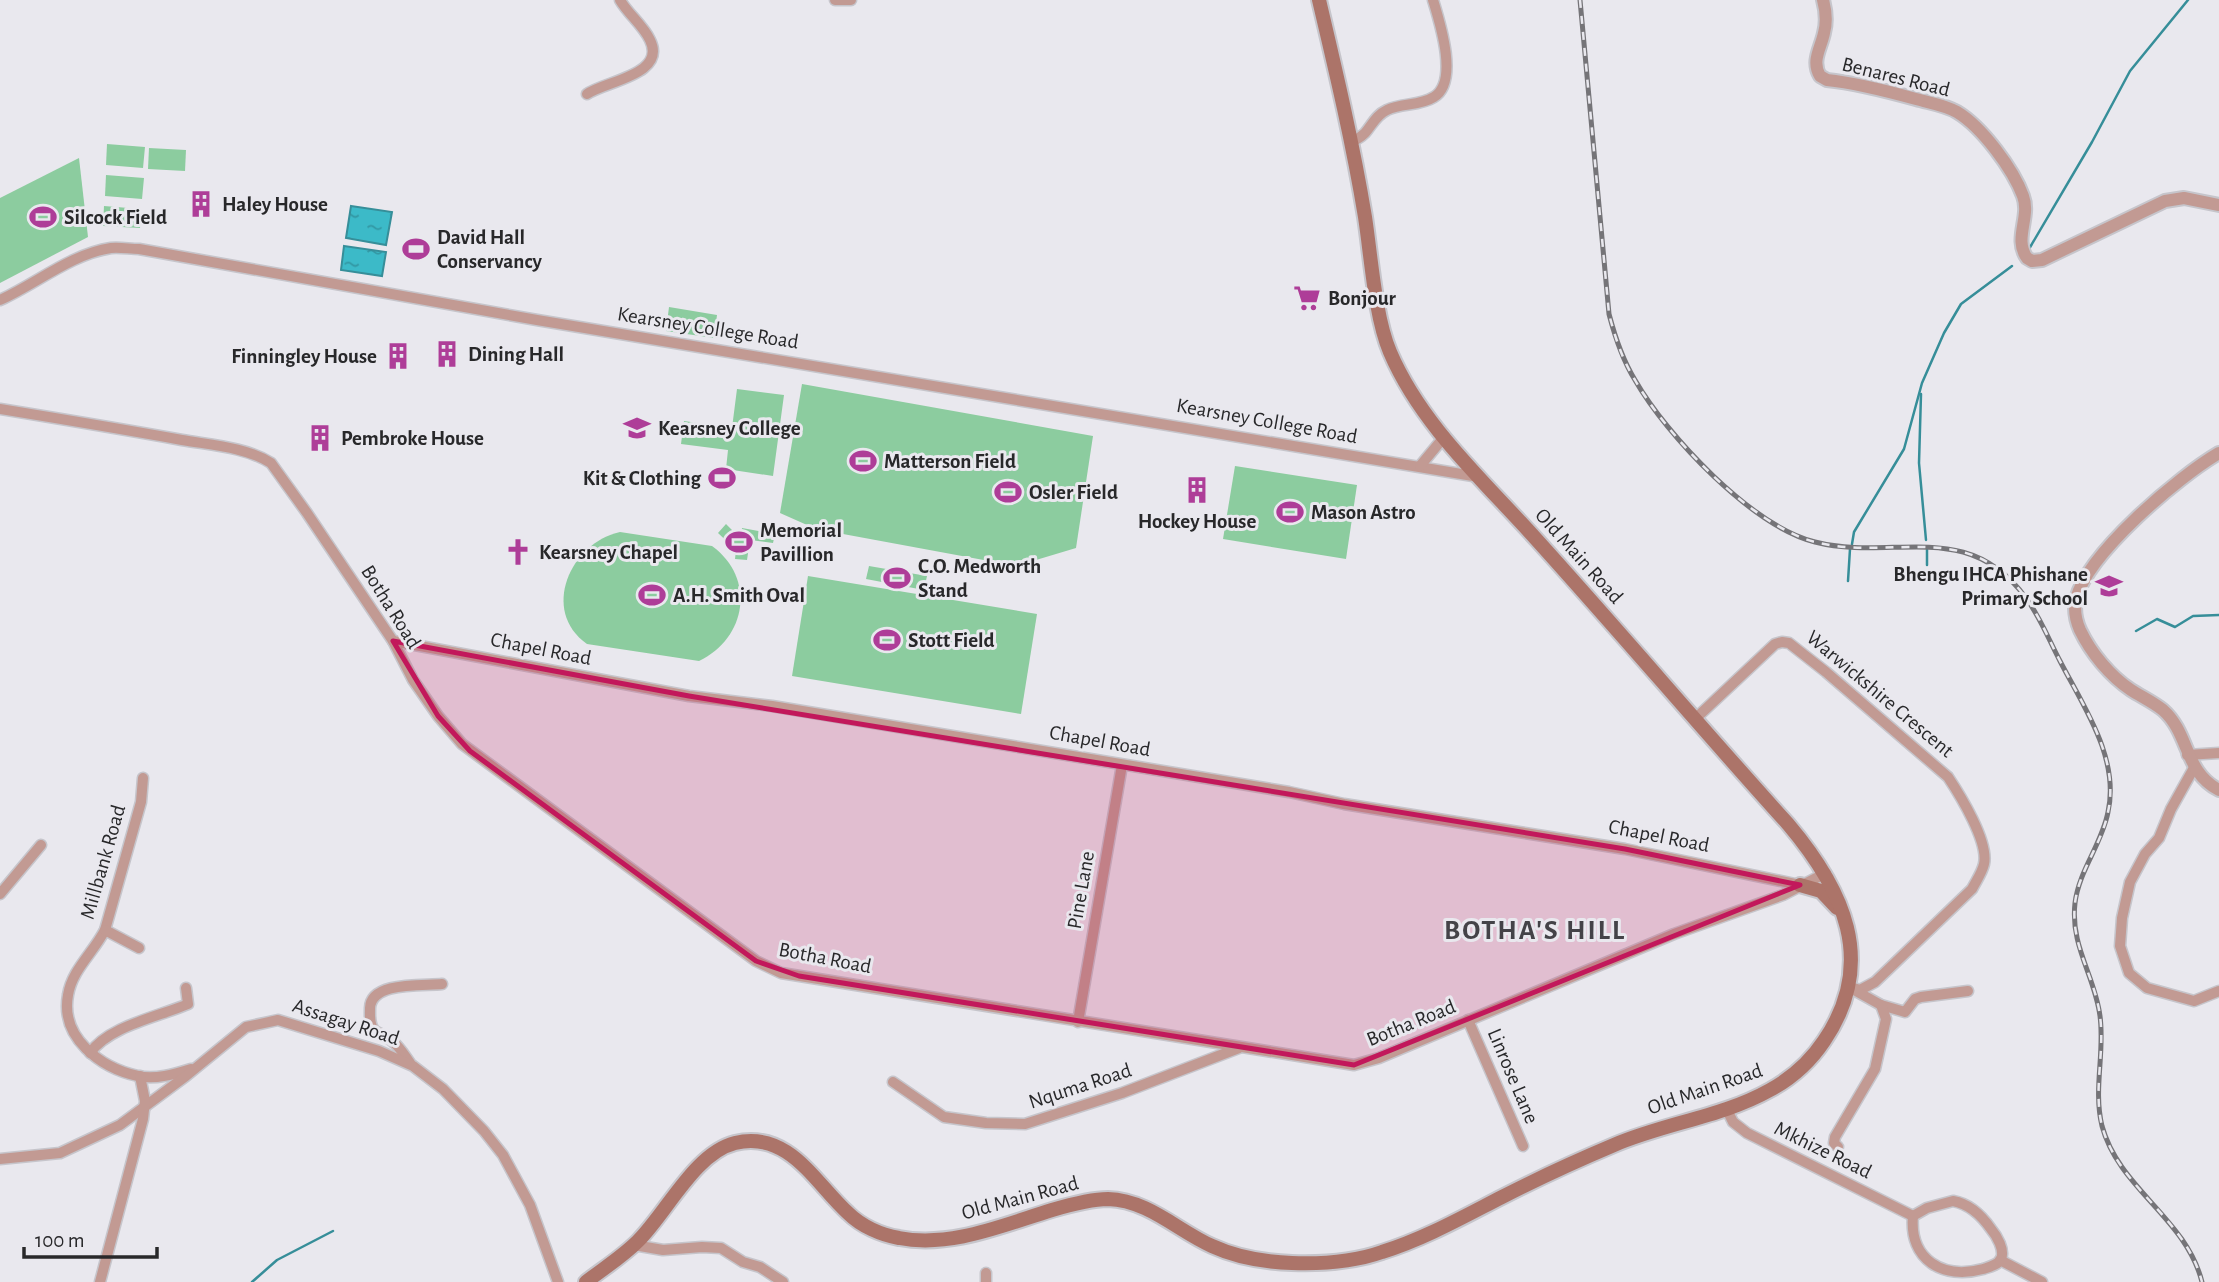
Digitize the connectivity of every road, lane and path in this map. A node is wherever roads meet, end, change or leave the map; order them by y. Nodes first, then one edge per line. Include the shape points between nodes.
1 (620, 0) edge
2 (835, 0) edge
3 (851, 0) edge
4 (1319, 0) edge
5 (1433, 0) edge
6 (1823, 0) edge
7 (587, 94) dead end
8 (1351, 142) junction
9 (2215, 201) edge
10 (0, 300) edge
11 (0, 409) edge
12 (1445, 436) junction
13 (2219, 453) edge
14 (1420, 466) junction
15 (1479, 477) junction
16 (393, 642) junction
17 (1695, 719) junction
18 (2219, 753) edge
19 (2191, 761) junction
20 (1122, 765) junction
21 (143, 778) dead end
22 (2219, 790) edge
23 (41, 845) dead end
24 (1826, 873) junction
25 (1800, 885) junction
26 (0, 894) edge
27 (1848, 927) junction
28 (105, 930) junction
29 (139, 948) dead end
30 (442, 984) dead end
31 (1847, 986) junction
32 (186, 988) dead end
33 (1968, 991) dead end
34 (2219, 991) edge
35 (1881, 1005) junction
36 (1468, 1020) junction
37 (1078, 1022) junction
38 (1241, 1047) junction
39 (90, 1053) junction
40 (413, 1066) junction
41 (197, 1067) junction
42 (140, 1076) junction
43 (893, 1083) dead end
44 (145, 1108) junction
45 (1726, 1108) junction
46 (1523, 1146) dead end
47 (1838, 1147) dead end
48 (0, 1159) edge
49 (1913, 1216) junction
50 (634, 1245) junction
51 (2000, 1260) junction
52 (100, 1282) edge
53 (558, 1282) edge
54 (586, 1282) edge
55 (783, 1282) edge
56 (2042, 1282) edge

1 - 7 street via 650,40 650,60 638,73
2 - 3 street
4 - 8 main road, Old Main Road
5 - 8 street via 1446,59 1441,92 1386,110 1364,135
6 - 9 street, Benares Road via 1825,32 1816,62 1820,76 1946,107 1983,134 2024,197 2021,244 2032,261 2165,201
8 - 12 main road, Old Main Road via 1388,349 1413,397
10 - 14 street, Kearsney College Road via 95,252 139,249 537,320
11 - 16 street, Botha Road via 263,458 307,513
12 - 14 street
12 - 15 main road, Old Main Road
13 - 19 street via 2176,483 2116,538 2093,564 2076,604 2080,630 2098,658 2117,680 2167,715
14 - 15 street, Kearsney College Road
15 - 17 main road, Old Main Road
16 - 20 street, Chapel Road via 689,696
16 - 37 street, Botha Road via 419,689 462,744 768,968
17 - 24 main road, Old Main Road
17 - 31 street, Warwickshire Crescent via 1775,644 1789,643 1948,777 1960,795 1984,851 1978,879 1875,982 1860,990
18 - 19 street
19 - 22 street via 2200,777
19 - 34 street via 2159,838 2130,882 2120,946 2129,973 2147,988 2194,1001
20 - 25 street, Chapel Road via 1625,849
20 - 37 street, Pine Lane
21 - 28 street, Millbank Road via 141,802
23 - 26 street
24 - 25 street, Botha Road
24 - 27 main road, Old Main Road
25 - 27 main road via 1828,896
25 - 36 street, Botha Road
27 - 31 main road, Old Main Road via 1851,962
28 - 29 street
28 - 39 street, Millbank Road via 75,973 67,999 71,1027
30 - 40 street via 387,989 370,1004 374,1030 395,1043
31 - 35 street
31 - 45 main road, Old Main Road via 1829,1034 1805,1064 1768,1092
32 - 39 street via 188,1004 109,1035
33 - 35 street via 1915,999 1905,1012
35 - 47 street via 1886,1019 1875,1069 1835,1137
36 - 38 street, Botha Road via 1354,1065
36 - 46 street, Linrose Lane
37 - 38 street, Botha Road
38 - 43 street, Nquma Road via 1025,1124 944,1117
39 - 42 street, Millbank Road
40 - 41 street, Assagay Road via 342,1038 278,1020 246,1027
40 - 53 street, Assagay Road via 464,1109 503,1155 530,1205
41 - 42 street, Millbank Road via 169,1075
41 - 44 street, Assagay Road
42 - 44 street
44 - 48 street, Assagay Road via 69,1150
44 - 52 street
45 - 49 street, Mkhize Road via 1733,1122 1747,1133
45 - 50 main road, Old Main Road via 1640,1134 1395,1247 1322,1263 1237,1256 1145,1208 1106,1199 951,1238 894,1237 848,1213 794,1156 754,1141 730,1144 707,1157
49 - 51 street via 1939,1203 1961,1203 1996,1235
49 - 51 street via 1916,1243 1924,1258 1941,1269 1960,1274
50 - 54 main road, Old Main Road
50 - 55 street via 663,1250 721,1248
51 - 56 street

